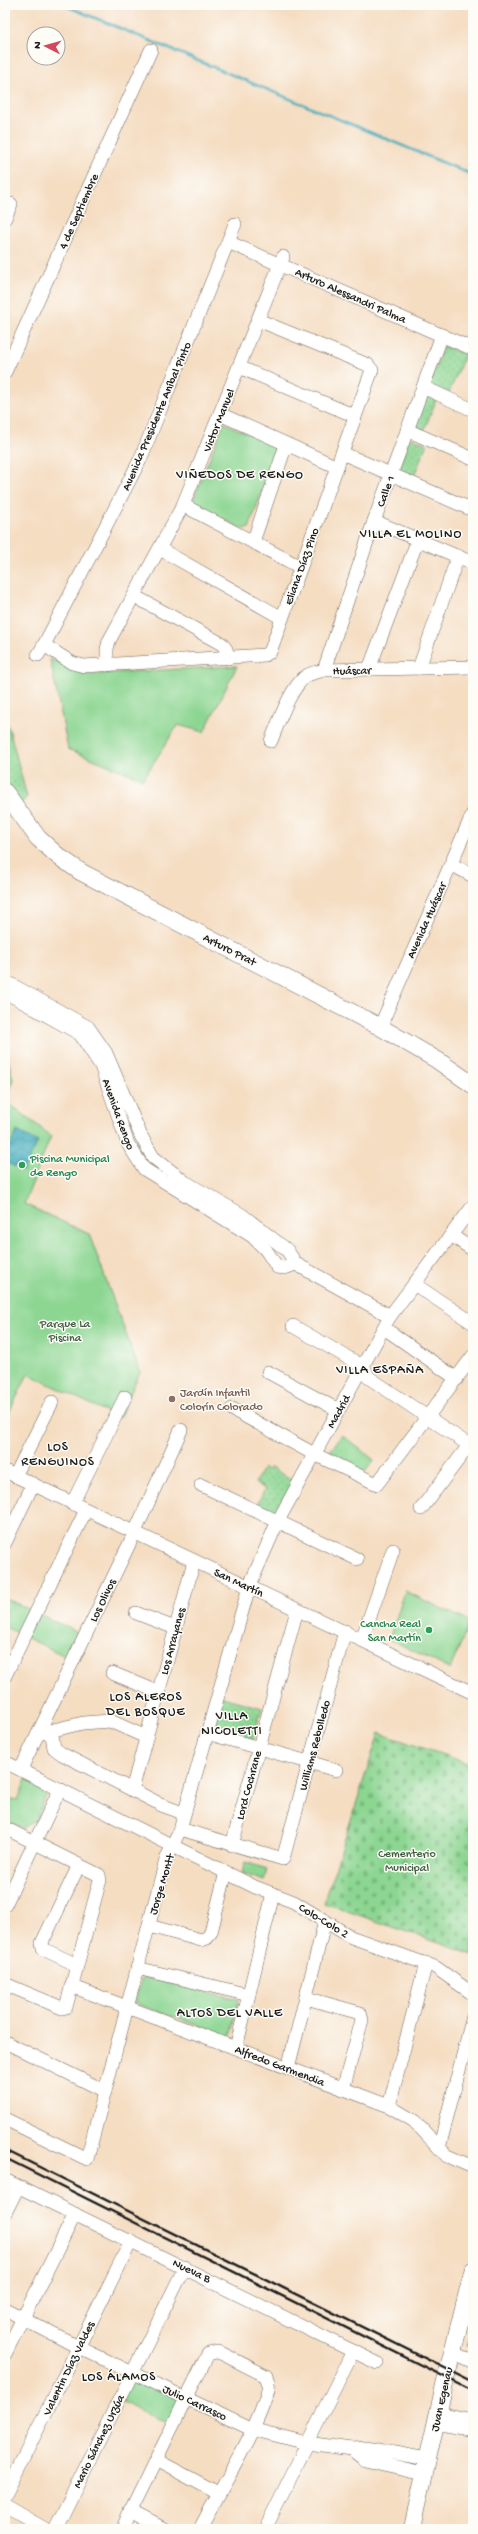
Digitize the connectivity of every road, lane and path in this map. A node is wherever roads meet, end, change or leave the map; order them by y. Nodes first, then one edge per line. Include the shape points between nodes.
1 (151, 50) dead end
2 (11, 204) dead end
3 (5, 218) edge
4 (235, 224) dead end
5 (228, 242) junction
6 (281, 260) junction
7 (258, 320) junction
8 (442, 335) junction
9 (473, 349) edge
10 (239, 367) junction
11 (5, 372) edge
12 (423, 387) junction
13 (473, 410) edge
14 (220, 414) junction
15 (355, 416) junction
16 (407, 430) junction
17 (286, 445) junction
18 (342, 454) junction
19 (473, 459) edge
20 (337, 467) junction
21 (391, 474) junction
22 (183, 505) junction
23 (473, 510) edge
24 (374, 521) junction
25 (418, 539) junction
26 (252, 542) junction
27 (160, 549) junction
28 (458, 556) junction
29 (473, 563) edge
30 (300, 567) junction
31 (134, 596) junction
32 (282, 618) junction
33 (41, 650) joint
34 (228, 658) junction
35 (107, 665) junction
36 (473, 667) edge
37 (419, 668) junction
38 (369, 669) junction
39 (324, 670) junction
40 (271, 741) dead end
41 (5, 792) edge
42 (473, 813) edge
43 (470, 828) edge
44 (451, 864) junction
45 (473, 876) edge
46 (5, 981) edge
47 (5, 992) edge
48 (380, 1027) junction
49 (473, 1085) edge
50 (473, 1206) edge
51 (451, 1235) junction
52 (473, 1250) edge
53 (296, 1264) junction
54 (414, 1284) junction
55 (387, 1322) junction
56 (473, 1323) edge
57 (293, 1326) dead end
58 (473, 1356) edge
59 (364, 1367) junction
60 (268, 1372) dead end
61 (457, 1379) junction
62 (125, 1396) dead end
63 (52, 1402) dead end
64 (232, 1409) dead end
65 (338, 1410) junction
66 (428, 1419) junction
67 (181, 1430) dead end
68 (471, 1443) edge
69 (314, 1454) junction
70 (10, 1473) edge
71 (33, 1484) junction
72 (202, 1485) dead end
73 (72, 1504) junction
74 (421, 1508) dead end
75 (86, 1510) junction
76 (278, 1521) junction
77 (134, 1534) junction
78 (5, 1543) edge
79 (393, 1550) dead end
80 (357, 1559) dead end
81 (194, 1561) junction
82 (248, 1587) junction
83 (297, 1610) junction
84 (136, 1613) dead end
85 (175, 1628) junction
86 (345, 1631) junction
87 (362, 1639) junction
88 (112, 1673) dead end
89 (5, 1676) edge
90 (158, 1692) junction
91 (473, 1693) edge
92 (42, 1733) junction
93 (207, 1734) junction
94 (146, 1737) junction
95 (257, 1748) junction
96 (5, 1762) edge
97 (310, 1762) junction
98 (21, 1769) junction
99 (336, 1770) dead end
100 (60, 1789) junction
101 (132, 1790) junction
102 (183, 1813) junction
103 (5, 1828) edge
104 (180, 1829) junction
105 (35, 1842) junction
106 (232, 1845) junction
107 (173, 1846) junction
108 (78, 1864) junction
109 (226, 1872) junction
110 (273, 1894) junction
111 (5, 1905) edge
112 (325, 1921) junction
113 (149, 1926) junction
114 (426, 1963) junction
115 (77, 1965) junction
116 (137, 1968) junction
117 (5, 1984) edge
118 (71, 1986) junction
119 (473, 1994) edge
120 (249, 1995) junction
121 (306, 1998) junction
122 (127, 2007) junction
123 (473, 2016) edge
124 (5, 2042) edge
125 (236, 2048) junction
126 (288, 2068) junction
127 (344, 2089) junction
128 (105, 2091) junction
129 (389, 2106) junction
130 (5, 2119) edge
131 (439, 2148) junction
132 (473, 2167) edge
133 (5, 2180) edge
134 (18, 2186) junction
135 (5, 2213) edge
136 (75, 2214) junction
137 (131, 2241) junction
138 (185, 2267) junction
139 (473, 2270) edge
140 (5, 2309) edge
141 (23, 2318) junction
142 (78, 2347) junction
143 (353, 2351) junction
144 (452, 2352) junction
145 (5, 2354) edge
146 (473, 2362) edge
147 (377, 2363) dead end
148 (132, 2373) junction
149 (187, 2398) junction
150 (437, 2418) junction
151 (473, 2420) edge
152 (251, 2429) junction
153 (473, 2430) edge
154 (308, 2443) junction
155 (156, 2460) junction
156 (425, 2466) junction
157 (218, 2493) junction
158 (5, 2495) edge
159 (5, 2506) edge
160 (130, 2511) junction
161 (45, 2529) edge
162 (55, 2529) edge
163 (122, 2529) edge
164 (164, 2529) edge
165 (200, 2529) edge
166 (265, 2529) edge
167 (412, 2529) edge

1 - 11 street, 4 de Septiembre
2 - 3 street
4 - 5 street, Avenida Presidente Aníbal Pinto
5 - 6 street, Arturo Alessandri Palma
5 - 33 street, Avenida Presidente Aníbal Pinto via 140,460
6 - 7 street, Victor Manuel
6 - 8 street, Arturo Alessandri Palma
7 - 10 street, Victor Manuel
7 - 15 street, Eliana Díaz Pino via 368,365 372,370
8 - 9 street, Arturo Alessandri Palma
8 - 12 street, Calle 1
10 - 14 street, Victor Manuel
10 - 15 street
12 - 13 street
12 - 16 street, Calle 1
14 - 17 street
14 - 22 street, Victor Manuel
15 - 18 street, Eliana Díaz Pino
16 - 19 street
16 - 21 street, Calle 1
17 - 20 street
17 - 26 street
18 - 20 street, Eliana Díaz Pino
18 - 21 street
20 - 30 street, Eliana Díaz Pino
21 - 23 street
21 - 24 street, Calle 1
22 - 26 street
22 - 27 street, Victor Manuel
24 - 25 street
24 - 39 street, Calle 1
25 - 28 street
25 - 38 street
26 - 30 street
27 - 31 street, Victor Manuel
27 - 32 street
28 - 29 street
28 - 37 street
30 - 32 street, Eliana Díaz Pino
31 - 34 street via 222,644
31 - 35 street, Victor Manuel via 107,649
32 - 34 street, Eliana Díaz Pino via 270,652 265,655
33 - 35 street, Eliana Díaz Pino via 84,666
34 - 35 street, Eliana Díaz Pino
36 - 37 street, Huáscar
37 - 38 street, Huáscar
38 - 39 street, Huáscar
39 - 40 street, Huáscar via 301,680
41 - 48 main road, Arturo Prat via 38,838 81,872
42 - 43 street, Avenida Huáscar
43 - 44 street, Avenida Huáscar
44 - 45 street
44 - 48 street, Avenida Huáscar
46 - 53 street, Avenida Rengo via 88,1027 106,1053 141,1136 154,1157 185,1182 242,1215 287,1250
47 - 53 street, Avenida Rengo via 80,1034 101,1066 128,1144 144,1169 252,1236 277,1266 285,1268
48 - 49 main road, Arturo Prat via 437,1060
50 - 51 street, Madrid
51 - 52 street
51 - 54 street, Madrid
53 - 55 street, Avenida Rengo
54 - 55 street, Madrid
54 - 56 street
55 - 59 street, Madrid
55 - 61 street, Avenida Rengo
57 - 59 street
58 - 61 street
59 - 65 street, Madrid
59 - 66 street via 368,1377
60 - 65 street
61 - 66 street
62 - 73 street
63 - 70 street
64 - 69 street
65 - 69 street, Madrid
66 - 68 street
66 - 69 street via 377,1484
67 - 77 street, Los Olivos
68 - 74 street
69 - 76 street, Madrid
70 - 71 street, San Martín
71 - 73 street, San Martín
71 - 78 street
72 - 76 street
73 - 75 street, San Martín
75 - 77 street, San Martín
75 - 89 street
76 - 80 street
76 - 82 street, Madrid
77 - 81 street, San Martín
77 - 92 street, Los Olivos
79 - 87 street
81 - 82 street, San Martín
81 - 85 street, Los Arrayanes
82 - 83 street, San Martín
82 - 93 street, Jorge Montt
83 - 86 street, San Martín
83 - 95 street, Lord Cochrane
84 - 85 street
85 - 90 street, Los Arrayanes
86 - 87 street, San Martín
86 - 97 street, Williams Rebolledo
87 - 91 street, San Martín
88 - 90 street
90 - 94 street, Los Arrayanes
92 - 94 street via 83,1723 110,1721
92 - 98 street, Los Olivos
92 - 101 street via 52,1735 54,1748
93 - 95 street
93 - 102 street, Jorge Montt
94 - 101 street, Los Arrayanes
95 - 97 street
95 - 106 street, Lord Cochrane
96 - 98 street, Colo-Colo 2
97 - 99 street
97 - 106 street, Williams Rebolledo via 283,1859
98 - 100 street, Colo-Colo 2
100 - 105 street
100 - 107 street, Colo-Colo 2
101 - 102 street
102 - 104 street, Jorge Montt
103 - 105 street
104 - 106 street
104 - 107 street, Jorge Montt
105 - 108 street
105 - 111 street
107 - 109 street, Colo-Colo 2
107 - 113 street, Jorge Montt via 166,1860
108 - 115 street via 99,1875 100,1880
108 - 115 street via 42,1943 43,1949
109 - 110 street, Colo-Colo 2
109 - 113 street via 211,1932 207,1938 201,1940
110 - 112 street, Colo-Colo 2 via 294,1902
110 - 120 street
112 - 114 street, Colo-Colo 2 via 359,1940
112 - 121 street
113 - 116 street, Jorge Montt
114 - 119 street, Colo-Colo 2
114 - 129 street
115 - 118 street
116 - 120 street
116 - 122 street, Jorge Montt
117 - 118 street via 62,2008 66,2007
118 - 122 street, Alfredo Garmendia
120 - 125 street
121 - 126 street
121 - 127 street via 360,2013 362,2020
122 - 125 street, Alfredo Garmendia
122 - 128 street, Jorge Montt
123 - 131 street
124 - 128 street
125 - 126 street, Alfredo Garmendia
126 - 127 street, Alfredo Garmendia
127 - 129 street, Alfredo Garmendia
128 - 130 street, Jorge Montt via 87,2159
129 - 131 street, Alfredo Garmendia via 414,2121
131 - 132 street, Alfredo Garmendia via 447,2156
133 - 134 street, Nueva B
134 - 135 street
134 - 136 street, Nueva B
136 - 137 street, Nueva B
136 - 141 street
137 - 138 street, Nueva B
137 - 142 street, Valentin Díaz Valdes
138 - 143 street, Nueva B
138 - 148 street, Mario Sánchez Urzúa
139 - 144 main road, Juan Egenau
140 - 141 street, Julio Carrasco
141 - 142 street, Julio Carrasco
141 - 145 street
142 - 148 street, Julio Carrasco
142 - 158 street, Valentin Díaz Valdes
143 - 147 street, Nueva B
143 - 154 street
144 - 146 street
144 - 150 main road, Juan Egenau
148 - 149 street, Julio Carrasco
148 - 162 street, Mario Sánchez Urzúa
149 - 152 street, Julio Carrasco
149 - 152 street via 208,2354 223,2354 266,2376 269,2383
149 - 155 street
150 - 151 street
150 - 153 street
150 - 156 main road, Juan Egenau
152 - 154 street, Julio Carrasco
152 - 157 street
154 - 156 street, Julio Carrasco via 351,2449 365,2460
154 - 166 street
155 - 157 street
155 - 160 street
156 - 167 main road, Juan Egenau
157 - 165 street
159 - 161 street
160 - 163 street
160 - 164 street

